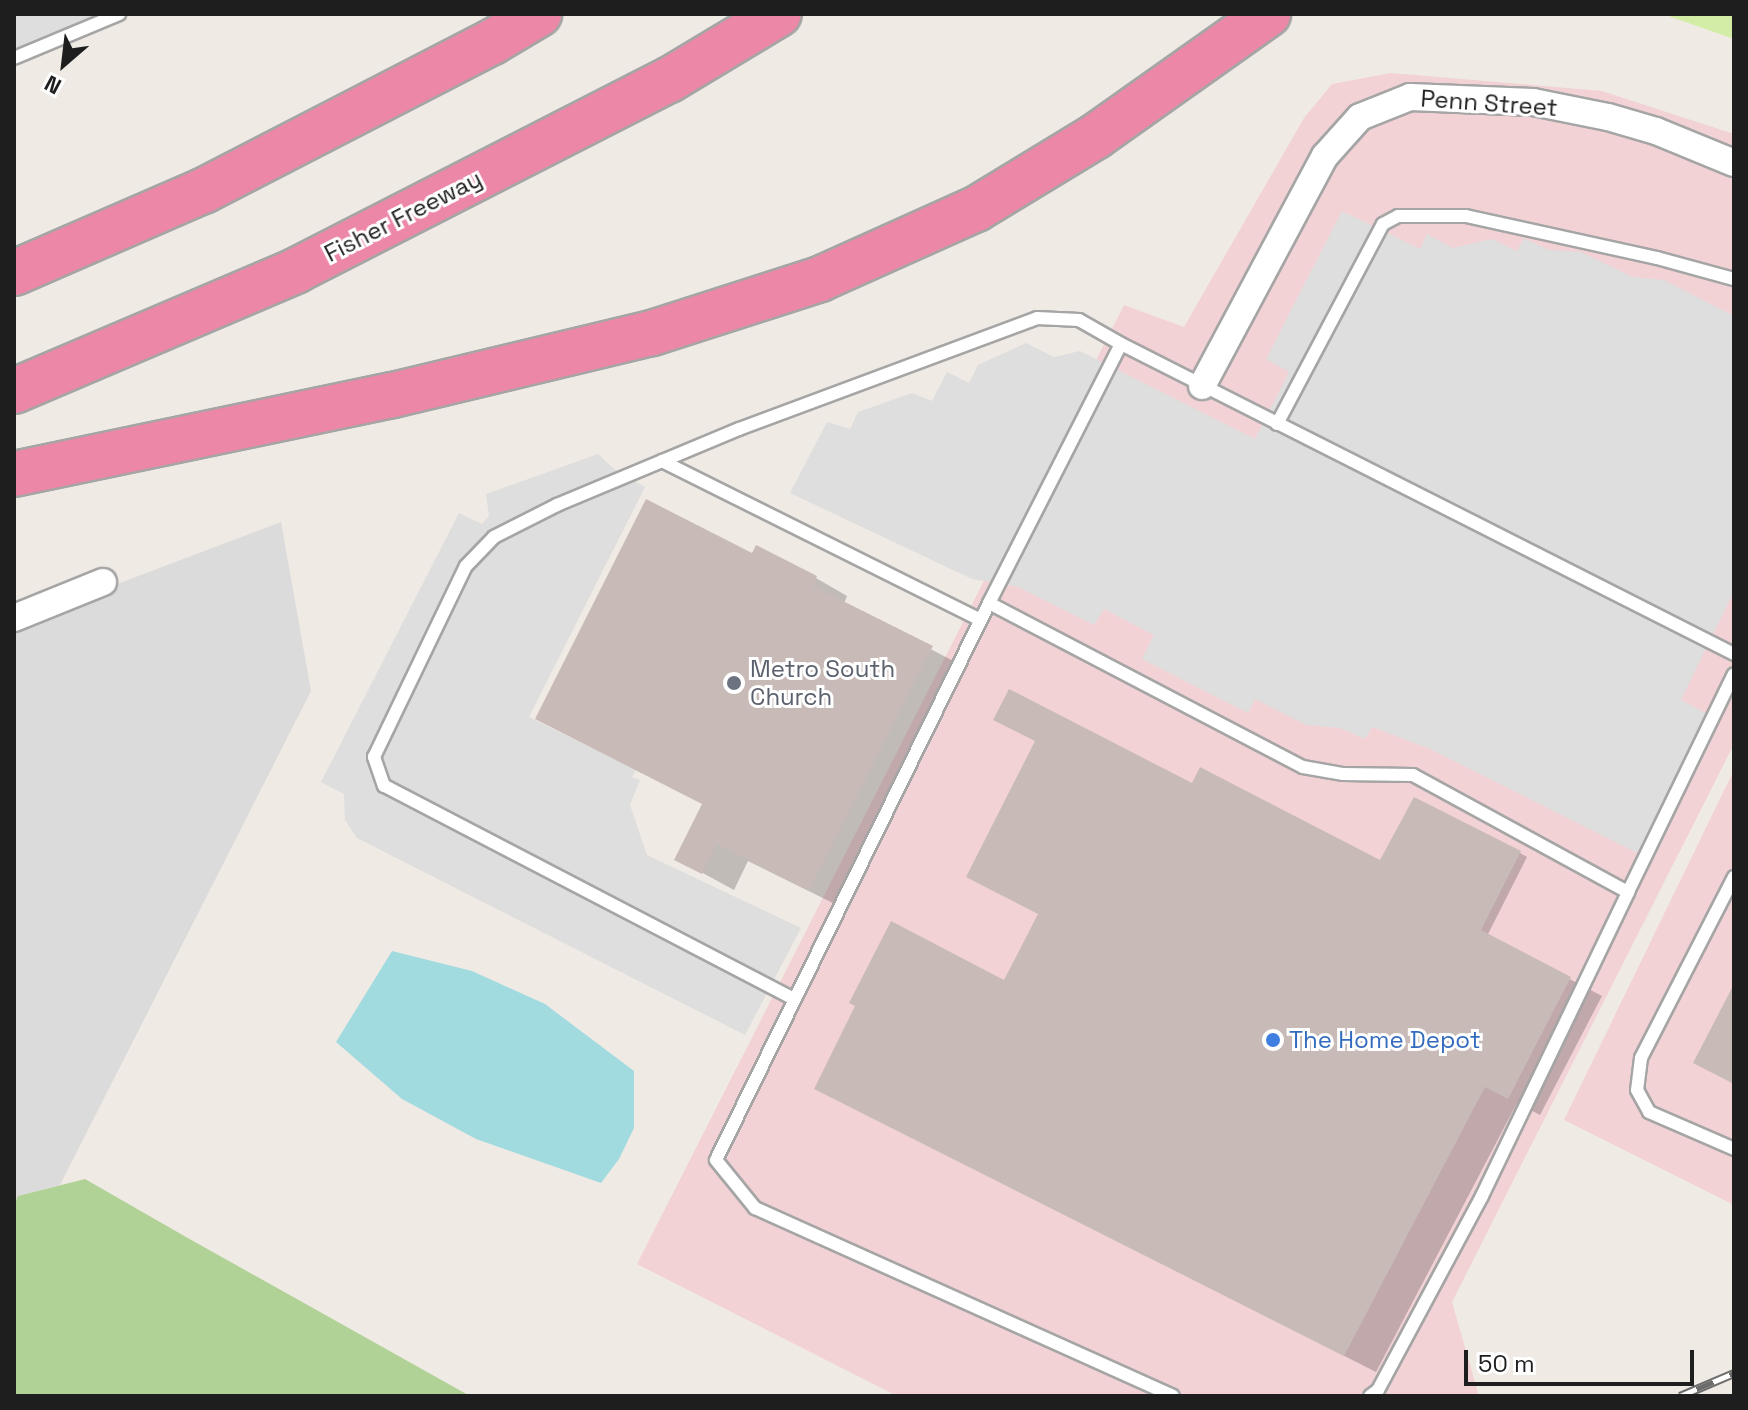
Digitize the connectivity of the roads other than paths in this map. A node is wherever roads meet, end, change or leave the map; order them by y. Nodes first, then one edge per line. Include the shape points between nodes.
1 (119, 14) edge
2 (539, 14) edge
3 (779, 14) edge
4 (1268, 14) edge
5 (14, 58) edge
6 (1734, 163) edge
7 (14, 273) edge
8 (1734, 279) edge
9 (1121, 344) junction
10 (1202, 386) junction
11 (14, 391) edge
12 (1277, 424) junction
13 (662, 461) junction
14 (14, 474) edge
15 (103, 582) dead end
16 (989, 603) junction
17 (14, 618) edge
18 (981, 620) junction
19 (1734, 654) edge
20 (1734, 674) edge
21 (1734, 877) edge
22 (1628, 892) junction
23 (794, 999) junction
24 (1734, 1149) edge
25 (1173, 1396) edge
26 (1370, 1396) edge

1 - 5 lane
2 - 7 highway via 203,191
3 - 11 highway, Fisher Freeway via 669,80 297,270
4 - 14 highway via 1096,136 976,209 820,279 652,333 393,395
6 - 10 street, Penn Street via 1620,120 1533,102 1410,97 1360,117 1325,156
8 - 12 lane via 1466,216 1398,216 1383,224
9 - 10 lane
9 - 13 lane via 1079,320 1037,318
9 - 16 lane
10 - 12 lane
12 - 19 lane
13 - 18 lane
13 - 23 lane via 494,537 475,556 374,757 384,786
15 - 17 street
16 - 18 lane
16 - 22 lane via 1303,767 1343,774 1413,775
18 - 23 lane
20 - 22 lane
21 - 24 lane via 1641,1058 1637,1090 1649,1112
22 - 26 lane via 1482,1196 1378,1390
23 - 25 lane via 716,1160 755,1208

